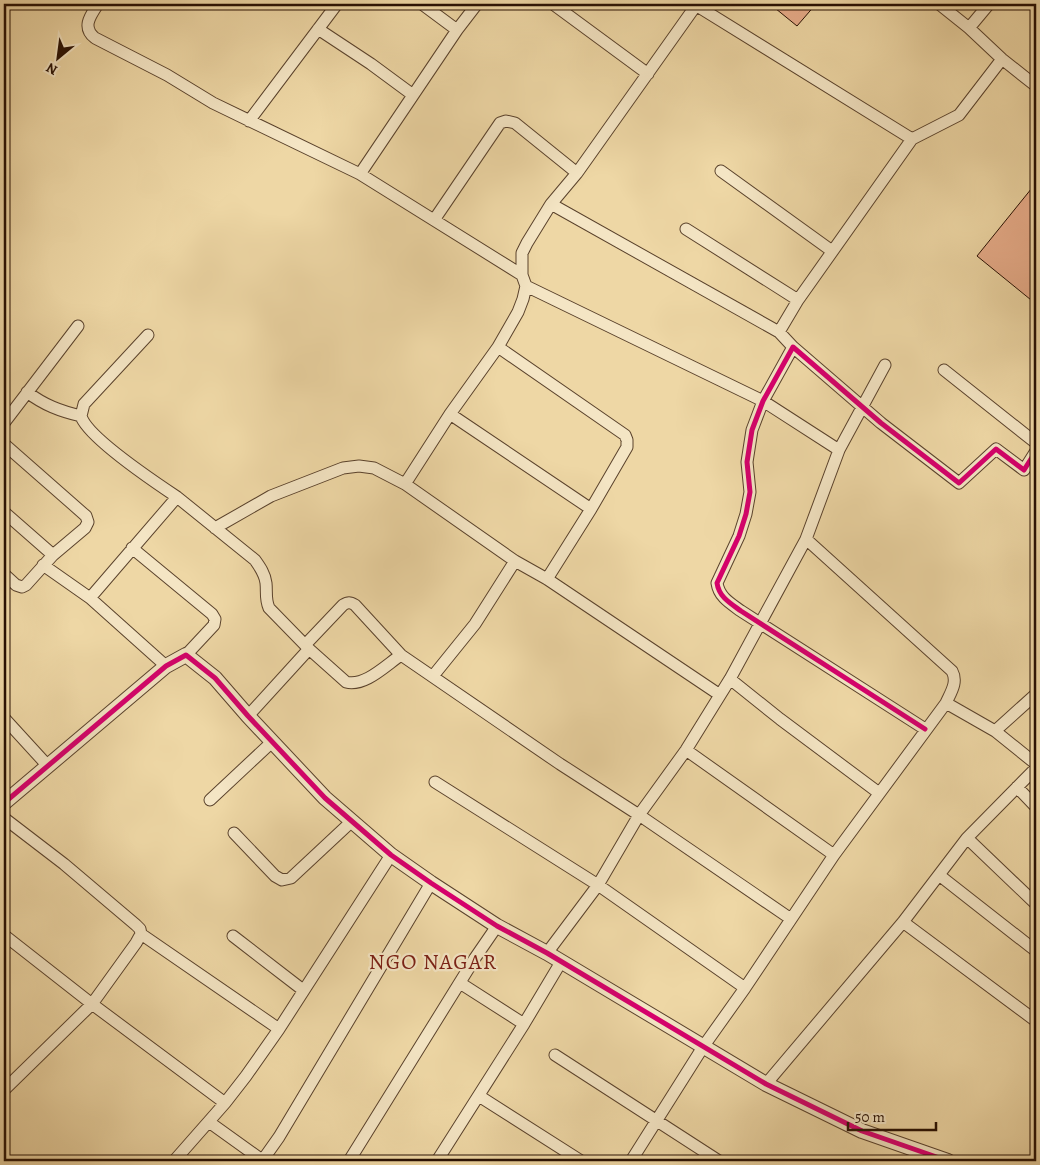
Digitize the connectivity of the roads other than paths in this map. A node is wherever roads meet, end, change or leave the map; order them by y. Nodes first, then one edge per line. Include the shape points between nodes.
1 (98, 4) edge
2 (337, 4) edge
3 (422, 4) edge
4 (477, 4) edge
5 (553, 4) edge
6 (696, 4) edge
7 (939, 4) edge
8 (988, 4) edge
9 (969, 28) junction
10 (318, 29) junction
11 (457, 30) junction
12 (1002, 59) junction
13 (648, 74) junction
14 (1036, 86) edge
15 (413, 96) junction
16 (249, 121) junction
17 (912, 139) junction
18 (721, 171) dead end
19 (577, 173) junction
20 (360, 174) junction
21 (551, 204) junction
22 (434, 220) junction
23 (686, 229) dead end
24 (832, 251) junction
25 (524, 281) junction
26 (798, 300) junction
27 (78, 326) dead end
28 (779, 332) junction
29 (148, 335) dead end
30 (498, 347) junction
31 (793, 347) junction
32 (885, 365) dead end
33 (944, 370) dead end
34 (27, 392) junction
35 (763, 401) junction
36 (861, 407) junction
37 (450, 414) junction
38 (81, 416) junction
39 (4, 423) edge
40 (4, 444) edge
41 (1036, 444) edge
42 (839, 450) junction
43 (1036, 451) edge
44 (404, 484) junction
45 (177, 497) junction
46 (591, 509) junction
47 (4, 512) edge
48 (216, 528) junction
49 (806, 540) junction
50 (132, 548) junction
51 (53, 556) junction
52 (515, 561) junction
53 (43, 565) junction
54 (4, 574) edge
55 (546, 579) junction
56 (90, 598) junction
57 (760, 624) junction
58 (307, 647) junction
59 (186, 654) junction
60 (401, 655) junction
61 (166, 666) junction
62 (433, 676) junction
63 (730, 679) junction
64 (1036, 694) edge
65 (720, 695) junction
66 (946, 703) junction
67 (248, 716) junction
68 (4, 718) edge
69 (925, 729) junction
70 (995, 731) junction
71 (272, 742) junction
72 (686, 750) junction
73 (1036, 764) edge
74 (48, 765) junction
75 (1036, 768) edge
76 (435, 782) dead end
77 (1017, 787) junction
78 (879, 793) junction
79 (210, 800) dead end
80 (4, 803) edge
81 (1036, 807) edge
82 (639, 815) junction
83 (4, 818) edge
84 (351, 822) junction
85 (234, 833) dead end
86 (967, 838) junction
87 (391, 855) junction
88 (834, 855) junction
89 (939, 875) junction
90 (431, 883) junction
91 (598, 885) junction
92 (1036, 904) edge
93 (791, 919) junction
94 (903, 922) junction
95 (497, 926) junction
96 (141, 934) junction
97 (4, 935) edge
98 (234, 936) dead end
99 (1036, 951) edge
100 (547, 954) junction
101 (561, 962) junction
102 (460, 983) junction
103 (745, 988) junction
104 (304, 990) junction
105 (92, 1004) junction
106 (1036, 1021) edge
107 (524, 1024) junction
108 (278, 1029) junction
109 (703, 1047) junction
110 (555, 1055) dead end
111 (766, 1084) junction
112 (4, 1090) edge
113 (479, 1096) junction
114 (226, 1103) junction
115 (657, 1121) junction
116 (209, 1122) junction
117 (174, 1161) edge
118 (262, 1161) edge
119 (349, 1161) edge
120 (438, 1161) edge
121 (581, 1161) edge
122 (631, 1161) edge
123 (719, 1161) edge
124 (948, 1161) edge

1 - 16 street via 88,21 90,34
2 - 10 street
3 - 11 street
4 - 11 street
5 - 13 street
6 - 13 street
6 - 17 street
7 - 9 street
8 - 9 street
9 - 12 street
10 - 15 street via 372,64
10 - 16 street
11 - 15 street
12 - 14 street
12 - 17 street via 959,115
13 - 19 street
15 - 20 street
16 - 20 street
17 - 24 street
18 - 24 street
19 - 21 street
19 - 22 street via 515,123 506,121 500,124
20 - 22 street
21 - 25 street via 522,253
21 - 28 street
22 - 25 street
23 - 26 street
24 - 26 street
25 - 30 street via 518,312
25 - 35 street
26 - 28 street
27 - 34 street
28 - 31 street
29 - 38 street via 84,404
30 - 37 street
30 - 46 street via 625,435 627,447
31 - 35 street
31 - 36 street
32 - 36 street
33 - 41 street
34 - 38 street via 53,408
34 - 39 street
35 - 42 street
35 - 57 street via 752,430 748,454 750,492 746,514 717,583 725,600
36 - 42 street
36 - 43 street via 959,483 996,449 1024,470
37 - 44 street
37 - 46 street
38 - 45 street via 88,428 139,472
40 - 51 street via 86,516 85,528
42 - 49 street
44 - 48 street via 374,468 343,468 271,496
44 - 52 street
45 - 48 street
45 - 50 street
46 - 55 street
47 - 51 street
48 - 58 street via 255,560 264,576 266,601 270,608
49 - 57 street
49 - 66 street via 952,672 954,687
50 - 56 street
50 - 59 street via 212,614 214,625
51 - 53 street
52 - 55 street
52 - 62 street via 475,624
53 - 54 street via 22,587
53 - 56 street
55 - 65 street
56 - 61 street
57 - 63 street
57 - 69 street
58 - 60 street via 346,682 353,684
58 - 60 street via 343,605 351,603
58 - 67 street
59 - 61 street
59 - 67 street via 215,678
60 - 62 street
61 - 74 street
62 - 82 street
63 - 65 street
63 - 78 street
64 - 70 street
65 - 72 street
66 - 69 street
66 - 70 street
67 - 71 street
68 - 74 street
69 - 78 street
70 - 73 street
71 - 79 street
71 - 84 street
72 - 82 street
72 - 88 street
74 - 80 street
75 - 77 street
76 - 91 street
77 - 81 street
77 - 86 street
78 - 88 street
82 - 91 street
82 - 93 street
83 - 96 street via 64,864 136,925
84 - 85 street via 291,878 282,880
84 - 87 street
86 - 89 street
86 - 92 street
87 - 90 street
87 - 104 street
88 - 93 street
89 - 94 street
89 - 99 street
90 - 95 street
90 - 118 street
91 - 100 street
91 - 103 street
93 - 103 street
94 - 106 street
94 - 111 street
95 - 100 street
95 - 102 street
96 - 105 street
96 - 108 street
97 - 105 street
98 - 104 street
100 - 101 street
101 - 107 street
101 - 109 street
102 - 107 street
102 - 119 street
103 - 109 street
104 - 108 street
105 - 112 street
105 - 114 street
107 - 113 street
108 - 114 street
109 - 111 street
109 - 115 street
110 - 115 street
111 - 124 street via 862,1131
113 - 120 street
113 - 121 street
114 - 116 street
115 - 122 street
115 - 123 street
116 - 117 street
116 - 118 street

